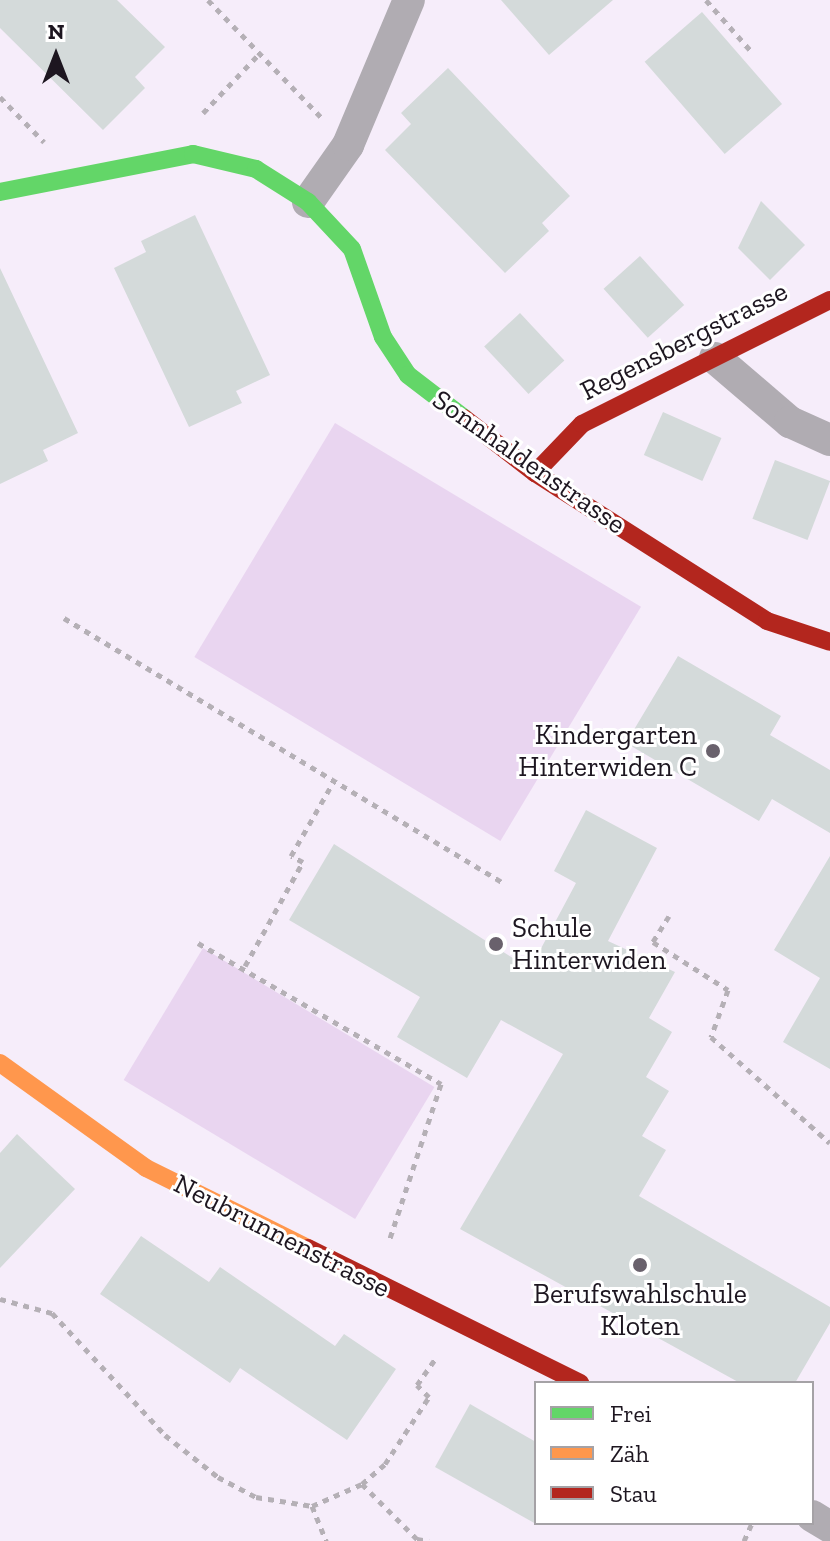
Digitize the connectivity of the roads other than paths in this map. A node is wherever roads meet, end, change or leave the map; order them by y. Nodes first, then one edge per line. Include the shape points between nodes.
1 (409, 0) edge
2 (0, 192) edge
3 (308, 202) junction
4 (830, 300) edge
5 (715, 358) junction
6 (830, 440) edge
7 (535, 473) junction
8 (830, 642) edge
9 (0, 1063) edge
10 (576, 1381) edge

1 - 3 street via 348,145
2 - 3 street, Sonnhaldenstrasse via 193,154 256,169
3 - 7 street, Sonnhaldenstrasse via 352,249 383,337 408,375
4 - 5 street, Regensbergstrasse
5 - 6 street via 790,422
5 - 7 street, Regensbergstrasse via 582,424
7 - 8 street, Sonnhaldenstrasse via 767,621
9 - 10 street, Neubrunnenstrasse via 146,1168

